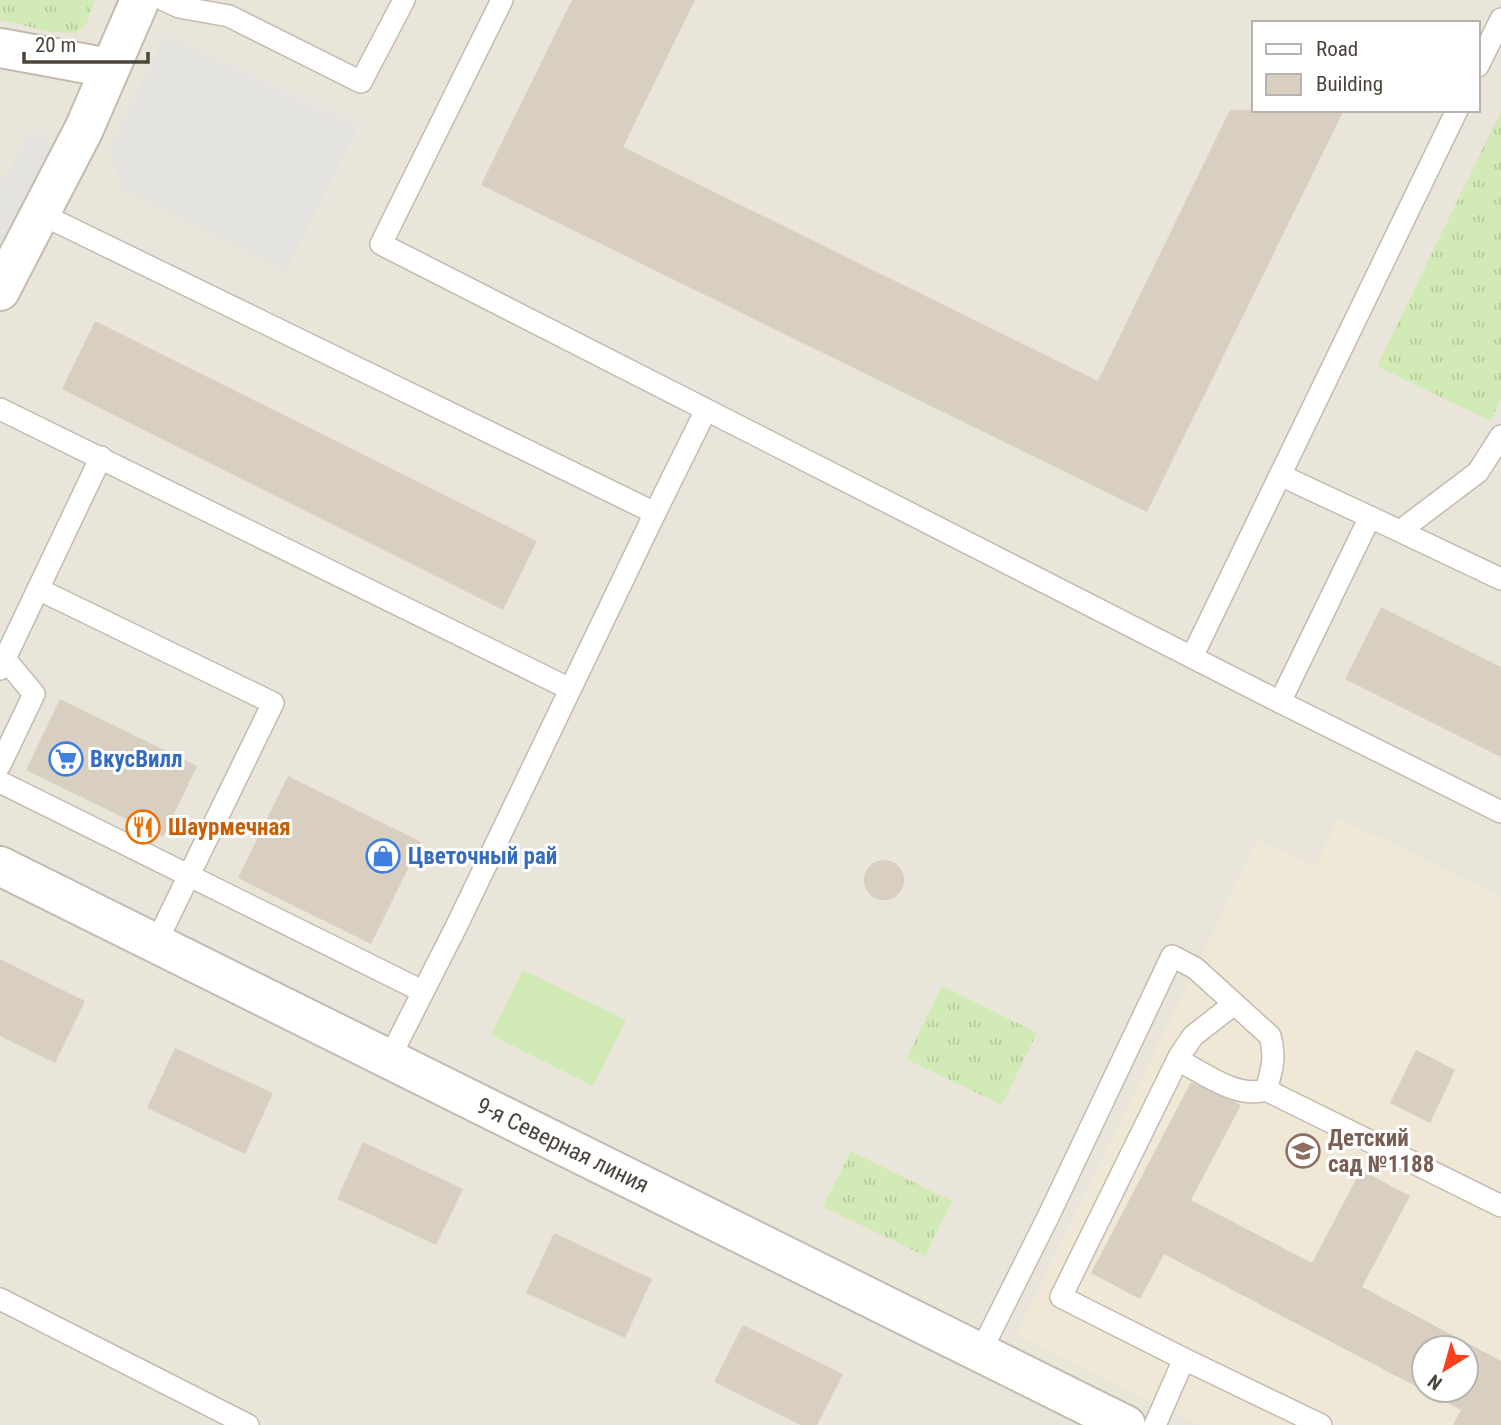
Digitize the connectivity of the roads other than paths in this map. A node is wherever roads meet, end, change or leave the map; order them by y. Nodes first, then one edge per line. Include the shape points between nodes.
1 (139, 0) edge
2 (164, 0) edge
3 (404, 0) edge
4 (502, 0) edge
5 (1501, 19) edge
6 (0, 48) edge
7 (1480, 62) edge
8 (109, 68) junction
9 (1456, 112) edge
10 (41, 215) junction
11 (0, 291) edge
12 (0, 409) edge
13 (706, 410) junction
14 (1501, 436) edge
15 (101, 457) junction
16 (1280, 475) junction
17 (655, 513) junction
18 (1370, 517) junction
19 (1401, 531) junction
20 (1501, 579) edge
21 (38, 589) junction
22 (1192, 657) junction
23 (2, 664) edge
24 (570, 690) junction
25 (1280, 702) junction
26 (0, 765) edge
27 (0, 782) edge
28 (1501, 813) edge
29 (0, 866) edge
30 (190, 874) junction
31 (156, 943) junction
32 (422, 991) junction
33 (1234, 1004) junction
34 (389, 1059) junction
35 (1178, 1060) junction
36 (1266, 1090) junction
37 (1501, 1206) edge
38 (0, 1299) edge
39 (980, 1353) junction
40 (1184, 1359) junction
41 (248, 1425) edge
42 (1126, 1425) edge
43 (1155, 1425) edge
44 (1321, 1425) edge

1 - 8 street
2 - 3 lane via 229,16 361,82
4 - 13 lane via 381,244
5 - 7 lane
6 - 8 street
8 - 10 street
9 - 16 lane
10 - 11 street
10 - 17 lane
12 - 15 lane
13 - 17 lane
13 - 22 lane
14 - 19 lane via 1478,472
15 - 21 lane
15 - 24 lane
16 - 18 lane
16 - 22 lane
17 - 24 lane
18 - 19 lane
18 - 25 lane
19 - 20 lane
21 - 23 lane
21 - 30 lane via 273,703
22 - 25 lane
23 - 26 lane via 34,694
24 - 32 lane
25 - 28 lane
27 - 30 lane
29 - 31 street, 9-я Северная линия
30 - 31 lane
30 - 32 lane
31 - 34 street, 9-я Северная линия
32 - 34 lane
33 - 35 lane via 1193,1036
33 - 36 lane via 1270,1036 1274,1062
33 - 39 lane via 1195,968 1172,956
34 - 39 street, 9-я Северная линия
35 - 36 lane via 1237,1090 1254,1094
35 - 40 lane via 1061,1297
36 - 37 lane
38 - 41 lane
39 - 42 street, 9-я Северная линия
40 - 43 lane
40 - 44 lane

